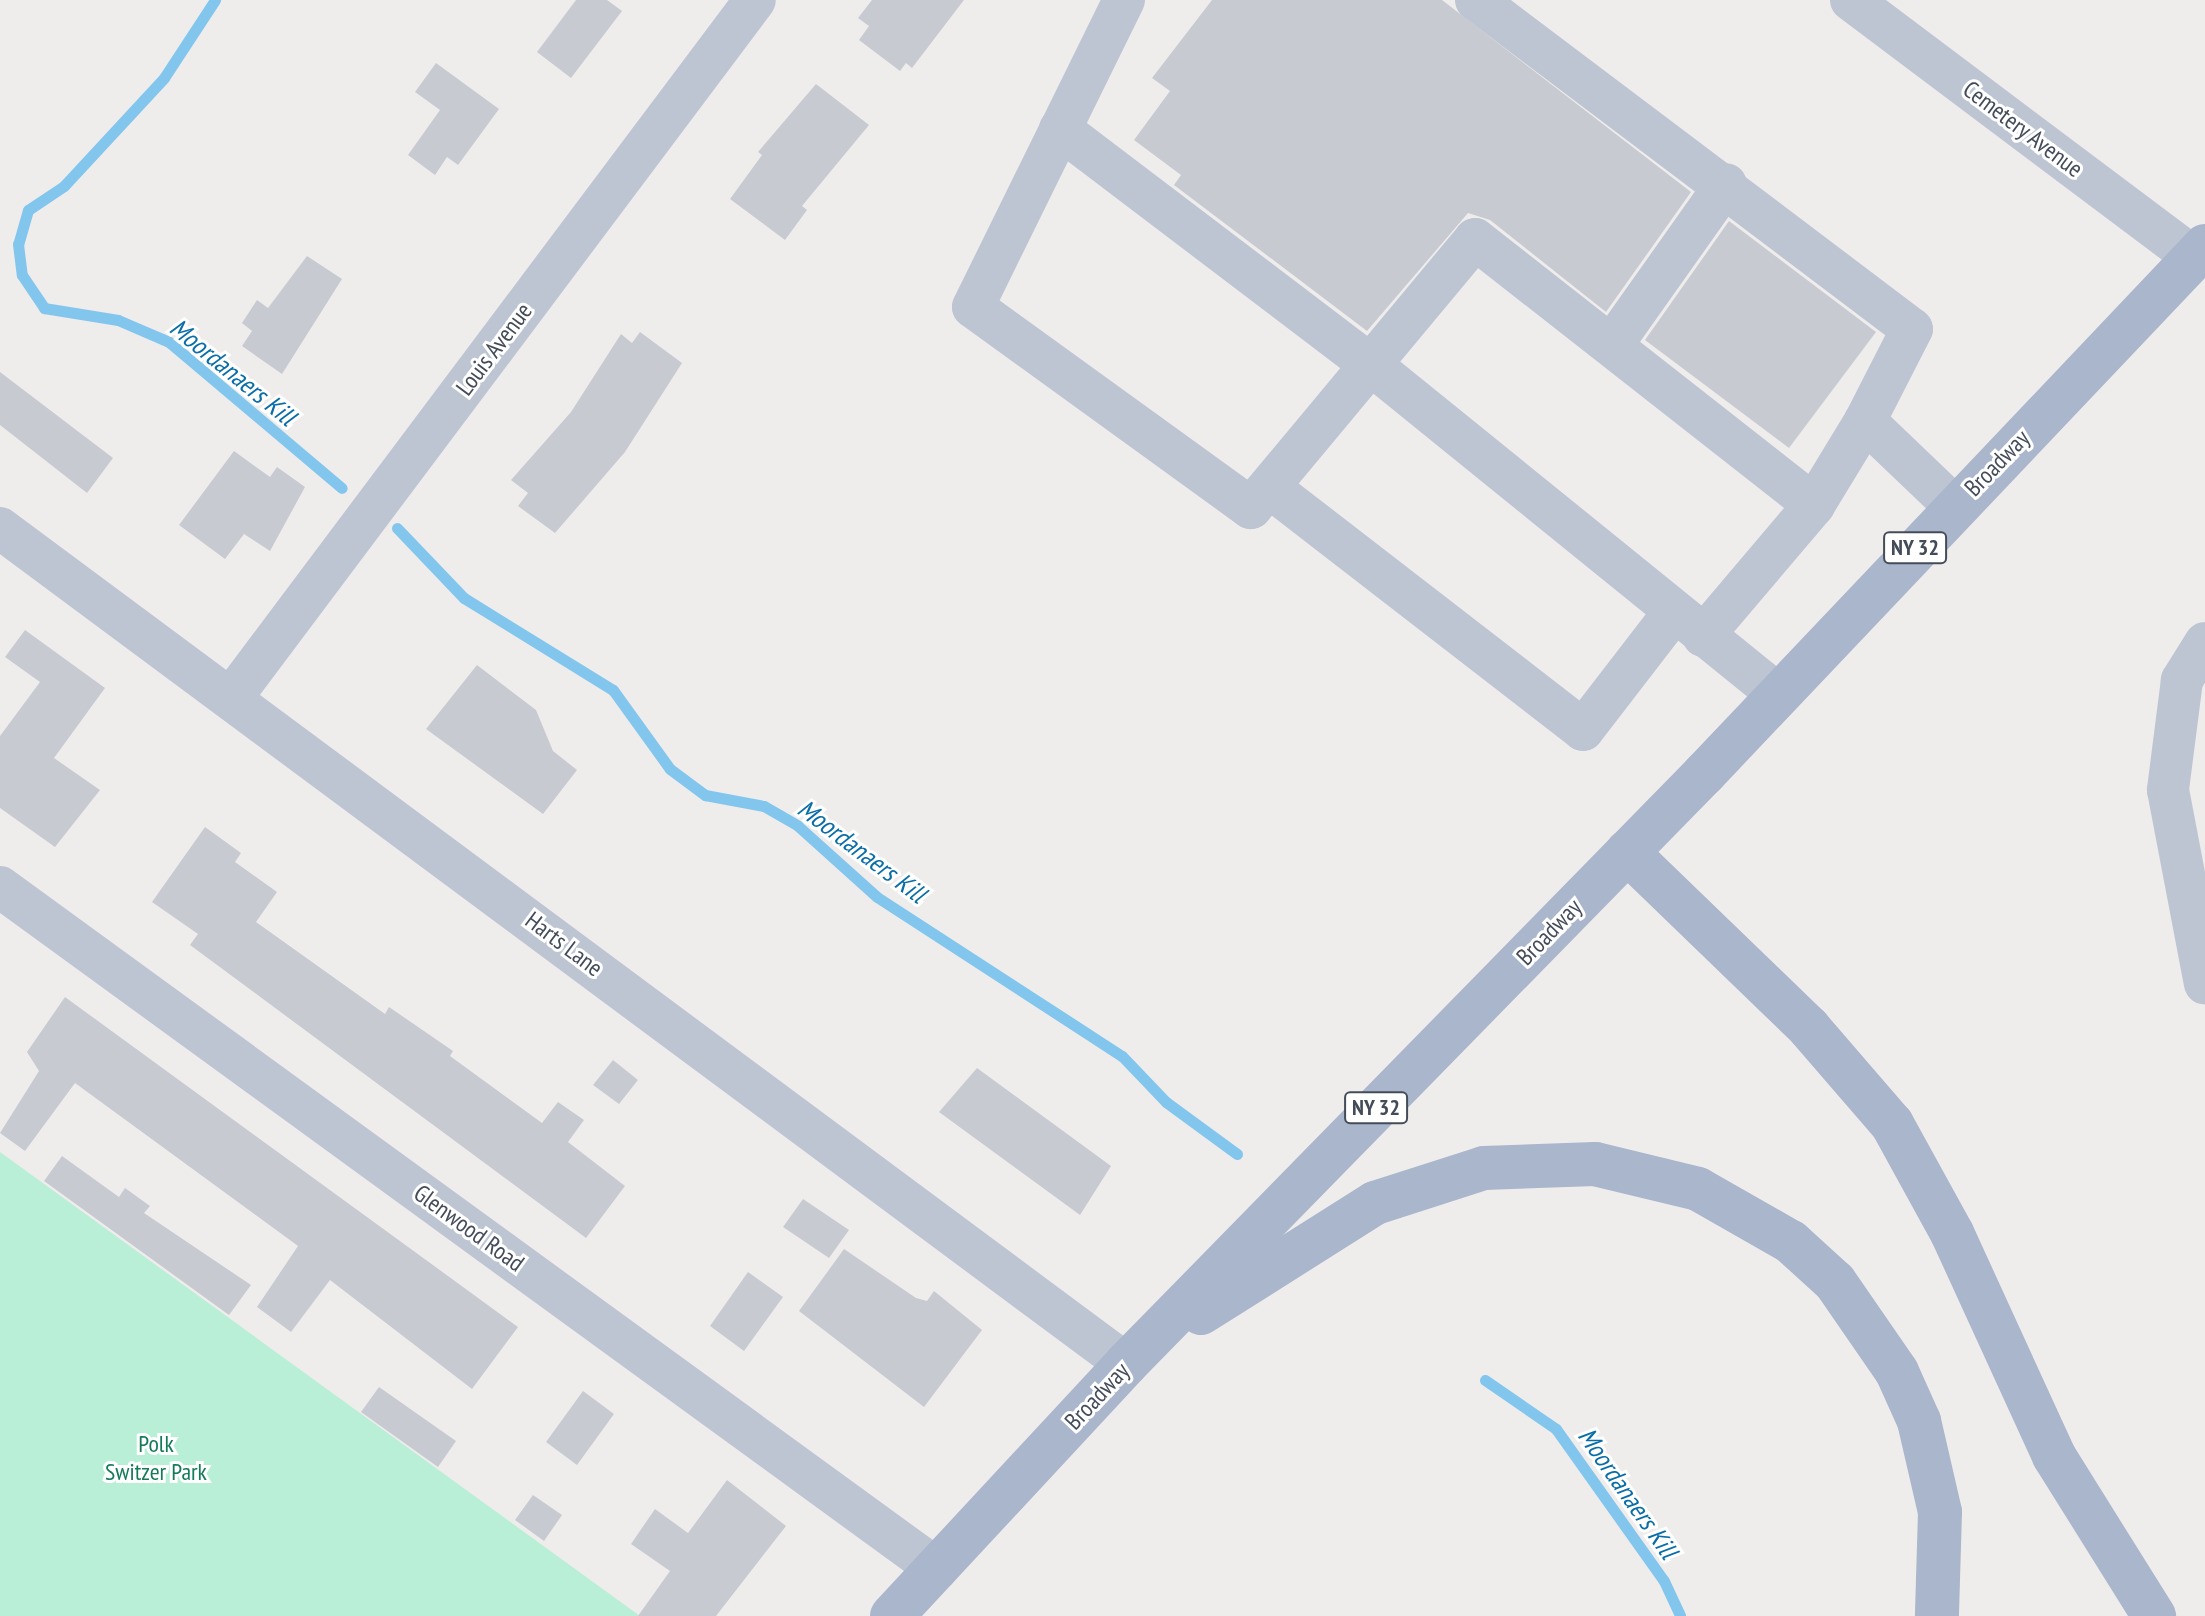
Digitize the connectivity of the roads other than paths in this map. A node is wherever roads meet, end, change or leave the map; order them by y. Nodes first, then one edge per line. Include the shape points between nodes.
1 (755, 0) edge
2 (1124, 0) edge
3 (1476, 0) edge
4 (1851, 0) edge
5 (1060, 129) junction
6 (1726, 184) junction
7 (2200, 252) edge
8 (1612, 345) junction
9 (1370, 364) junction
10 (1865, 421) junction
11 (1269, 487) junction
12 (1814, 505) junction
13 (1955, 507) junction
14 (0, 528) edge
15 (1688, 624) junction
16 (2205, 643) edge
17 (1775, 692) junction
18 (232, 697) junction
19 (1627, 852) junction
20 (0, 887) edge
21 (2205, 984) edge
22 (1126, 1364) junction
23 (937, 1569) junction
24 (877, 1616) edge
25 (892, 1616) edge
26 (1937, 1616) edge
27 (2154, 1616) edge

1 - 18 street, Louis Avenue
2 - 5 street
3 - 6 street
4 - 7 street, Cemetery Avenue
5 - 9 street
5 - 11 street via 973,307 1251,508
6 - 8 street
6 - 10 street via 1912,329
7 - 13 main road, Broadway / NY 32
8 - 9 street via 1475,239
8 - 12 street
9 - 11 street
9 - 15 street
10 - 12 street
10 - 13 street
11 - 15 street via 1583,730
12 - 15 street
13 - 17 main road, Broadway / NY 32
14 - 18 street, Harts Lane
15 - 17 street
16 - 21 street via 2182,680 2168,790
17 - 19 main road, Broadway / NY 32
18 - 22 street, Harts Lane
19 - 22 main road, Broadway / NY 32
19 - 27 main road via 1809,1028 1892,1124 1952,1233 2054,1456
20 - 23 street, Glenwood Road
22 - 23 main road, Broadway / NY 32
22 - 26 main road via 1325,1230 1428,1183 1541,1163 1595,1164 1685,1185 1791,1242 1877,1337 1919,1421 1933,1469 1943,1563
23 - 24 main road
23 - 25 main road, Broadway / NY 32

